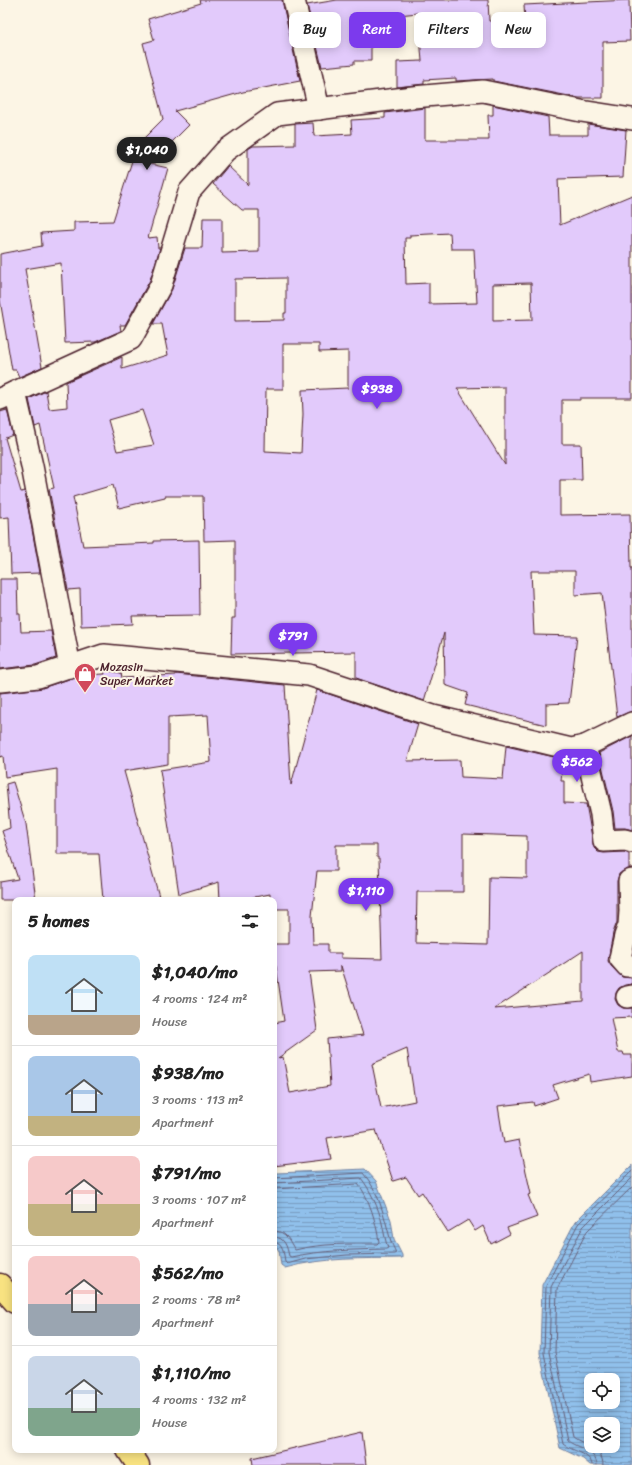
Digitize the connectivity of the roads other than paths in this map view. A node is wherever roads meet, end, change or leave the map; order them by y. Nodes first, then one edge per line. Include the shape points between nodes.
1 (294, 0) edge
2 (319, 109) junction
3 (632, 119) edge
4 (8, 396) edge
5 (70, 667) junction
6 (0, 681) edge
7 (632, 723) edge
8 (585, 746) junction
9 (632, 842) edge
10 (632, 880) edge
11 (632, 966) edge
12 (0, 1285) edge
13 (12, 1299) edge
14 (130, 1453) edge
15 (138, 1465) edge

1 - 2 street
2 - 3 street via 483,91
2 - 4 street via 277,114 225,151 189,192 161,286 131,339
4 - 5 street via 32,466
5 - 6 street via 38,677
5 - 8 street via 104,655 309,675 433,716 571,749
7 - 8 street
8 - 9 street via 601,814 604,841
10 - 11 street via 629,925 620,958 628,966
12 - 13 highway
14 - 15 highway

